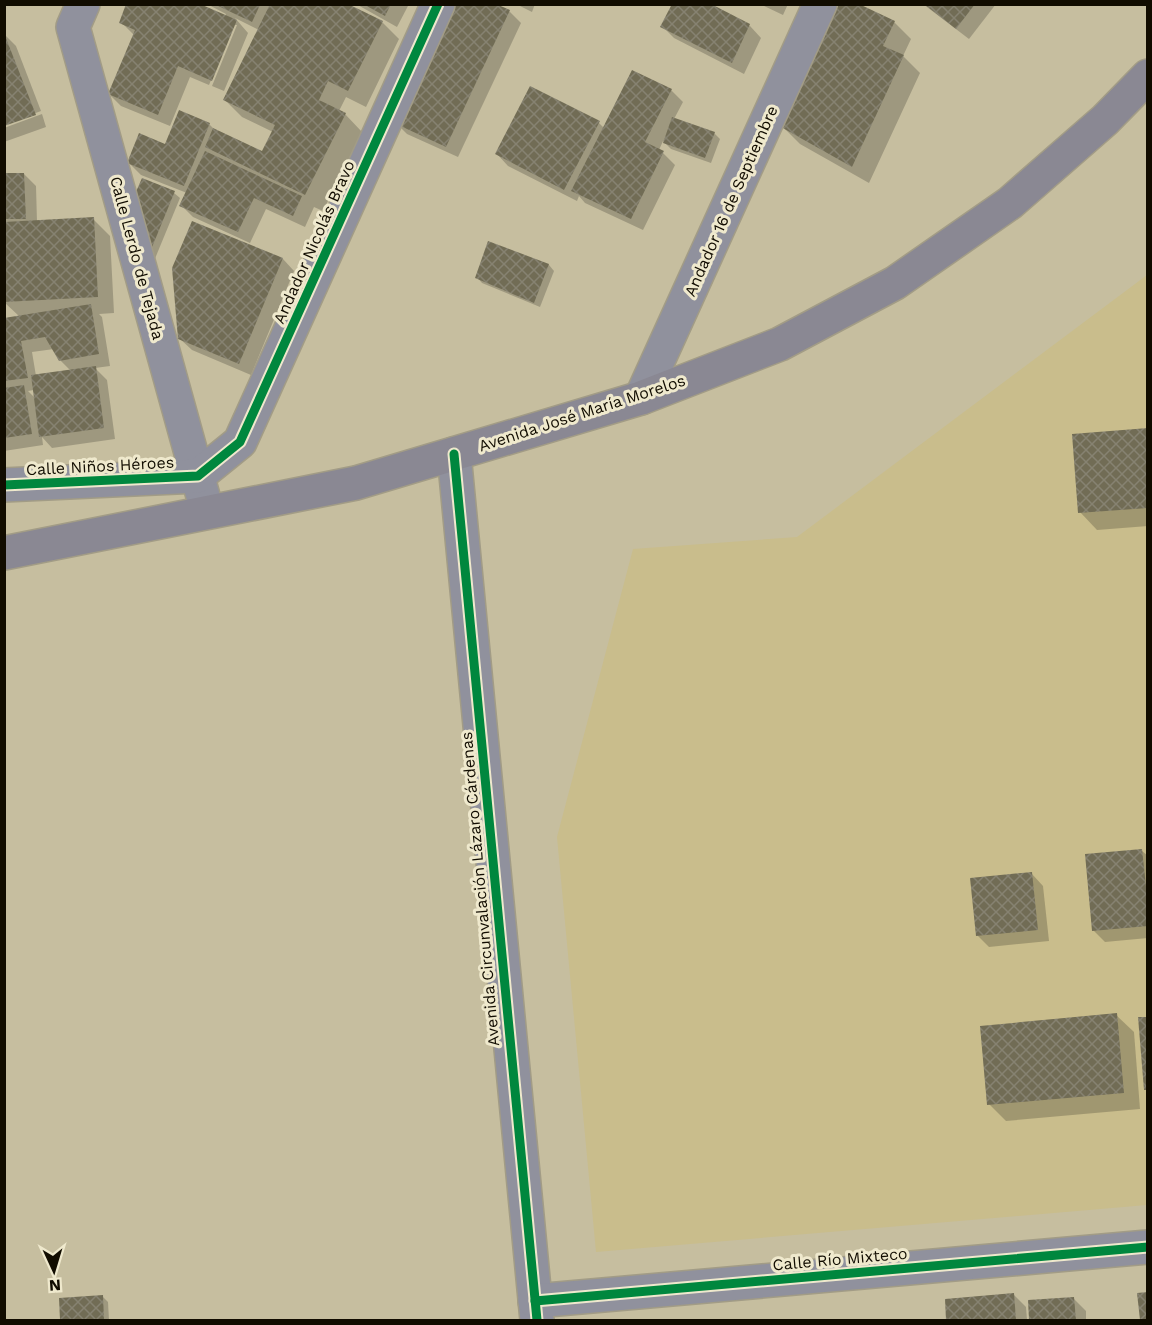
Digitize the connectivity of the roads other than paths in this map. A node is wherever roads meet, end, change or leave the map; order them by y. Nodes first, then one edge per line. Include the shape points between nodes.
1 (83, 4) edge
2 (438, 4) edge
3 (820, 4) edge
4 (1148, 76) edge
5 (641, 398) junction
6 (454, 454) junction
7 (198, 476) junction
8 (4, 485) edge
9 (207, 513) junction
10 (4, 553) edge
11 (1148, 1247) edge
12 (536, 1311) edge

1 - 7 street, Calle Lerdo de Tejada via 74,27
2 - 7 street, Andador Nicolás Bravo via 240,442
3 - 5 street, Andador 16 de Septiembre
4 - 5 main road, Avenida José María Morelos via 1105,120 1010,203 895,283 780,344
5 - 6 main road, Avenida José María Morelos
6 - 9 main road, Avenida José María Morelos via 356,483
6 - 12 street, Avenida Circunvalación Lázaro Cárdenas
7 - 8 street, Calle Niños Héroes
7 - 9 street, Calle Lerdo de Tejada
9 - 10 main road, Avenida José María Morelos
11 - 12 street, Calle Río Mixteco

